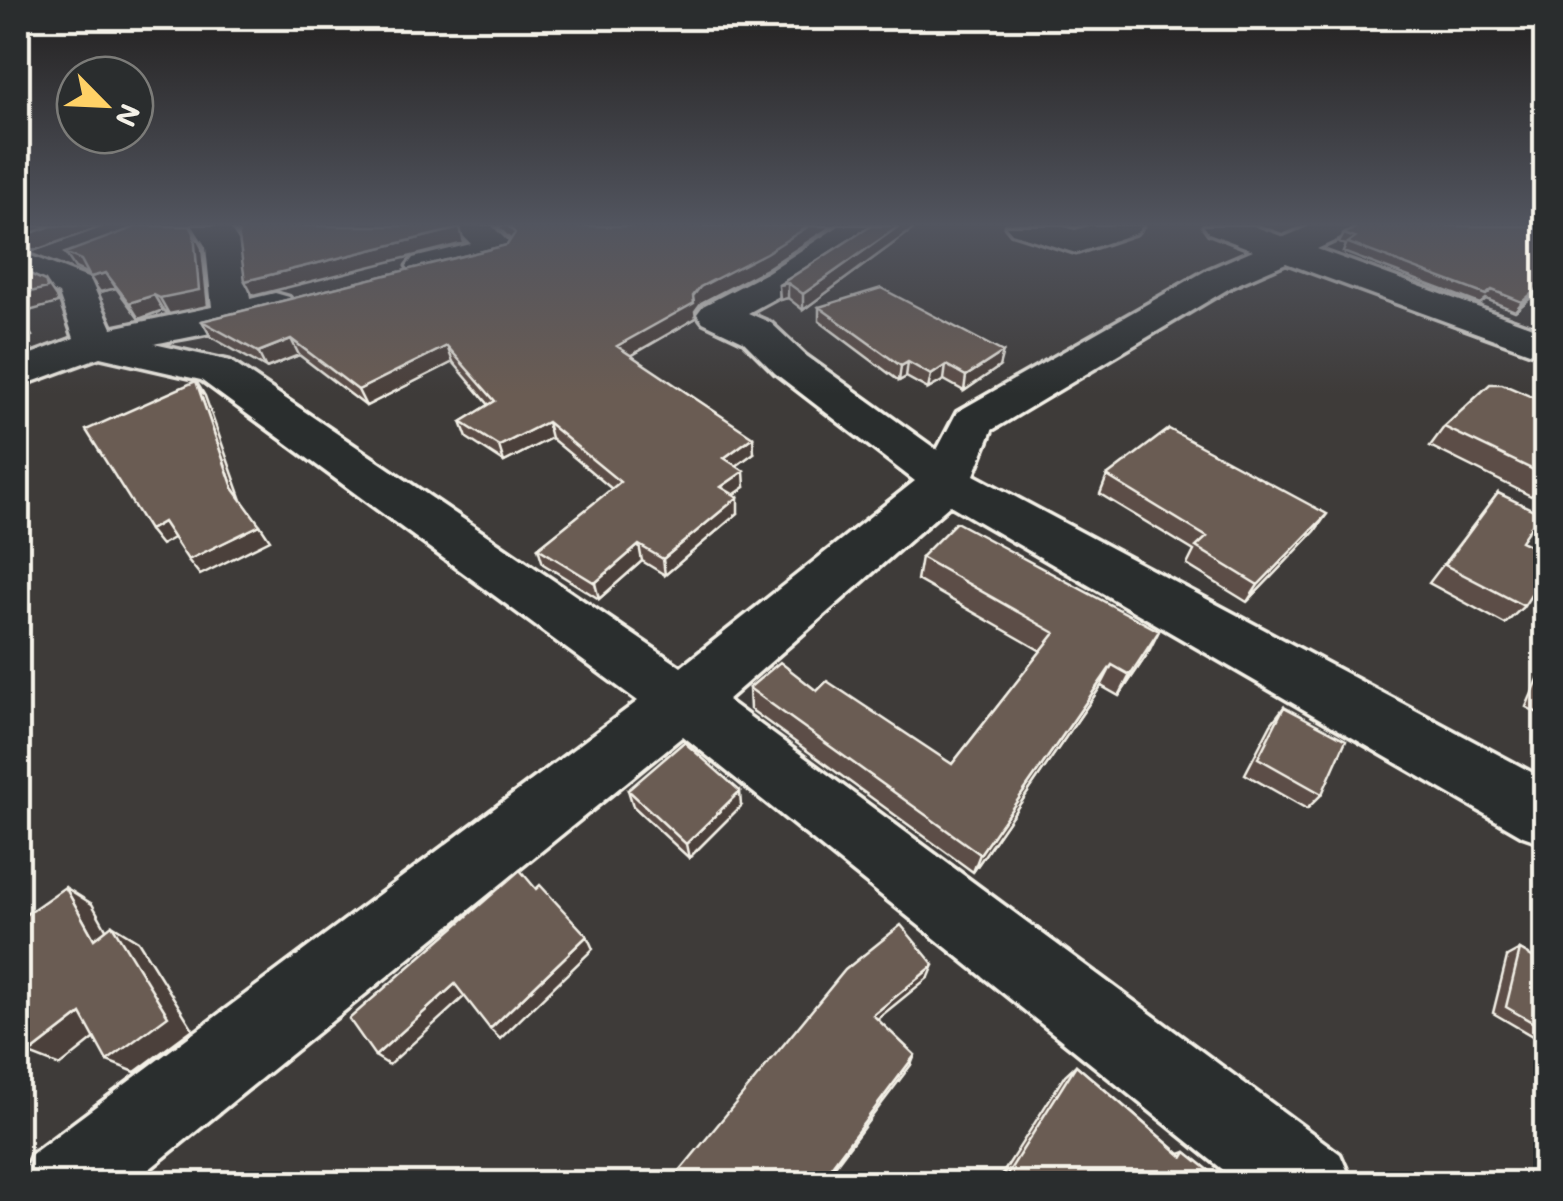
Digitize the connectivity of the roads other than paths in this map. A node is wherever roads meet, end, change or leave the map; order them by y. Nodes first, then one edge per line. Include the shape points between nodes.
1 (67, 282) edge
2 (229, 282) edge
3 (777, 282) edge
4 (1213, 282) edge
5 (1371, 282) edge
6 (319, 294) edge
7 (234, 317) junction
8 (97, 344) junction
9 (1546, 346) edge
10 (18, 374) edge
11 (947, 481) junction
12 (683, 701) junction
13 (1546, 814) edge
14 (62, 1184) edge
15 (1310, 1184) edge

1 - 8 street via 76,287
2 - 7 street
3 - 11 street via 717,314 757,332
4 - 11 street via 973,422
5 - 9 street
6 - 7 street
7 - 8 street
8 - 10 street
8 - 12 street via 215,370
11 - 12 street
11 - 13 street
12 - 14 street
12 - 15 street

